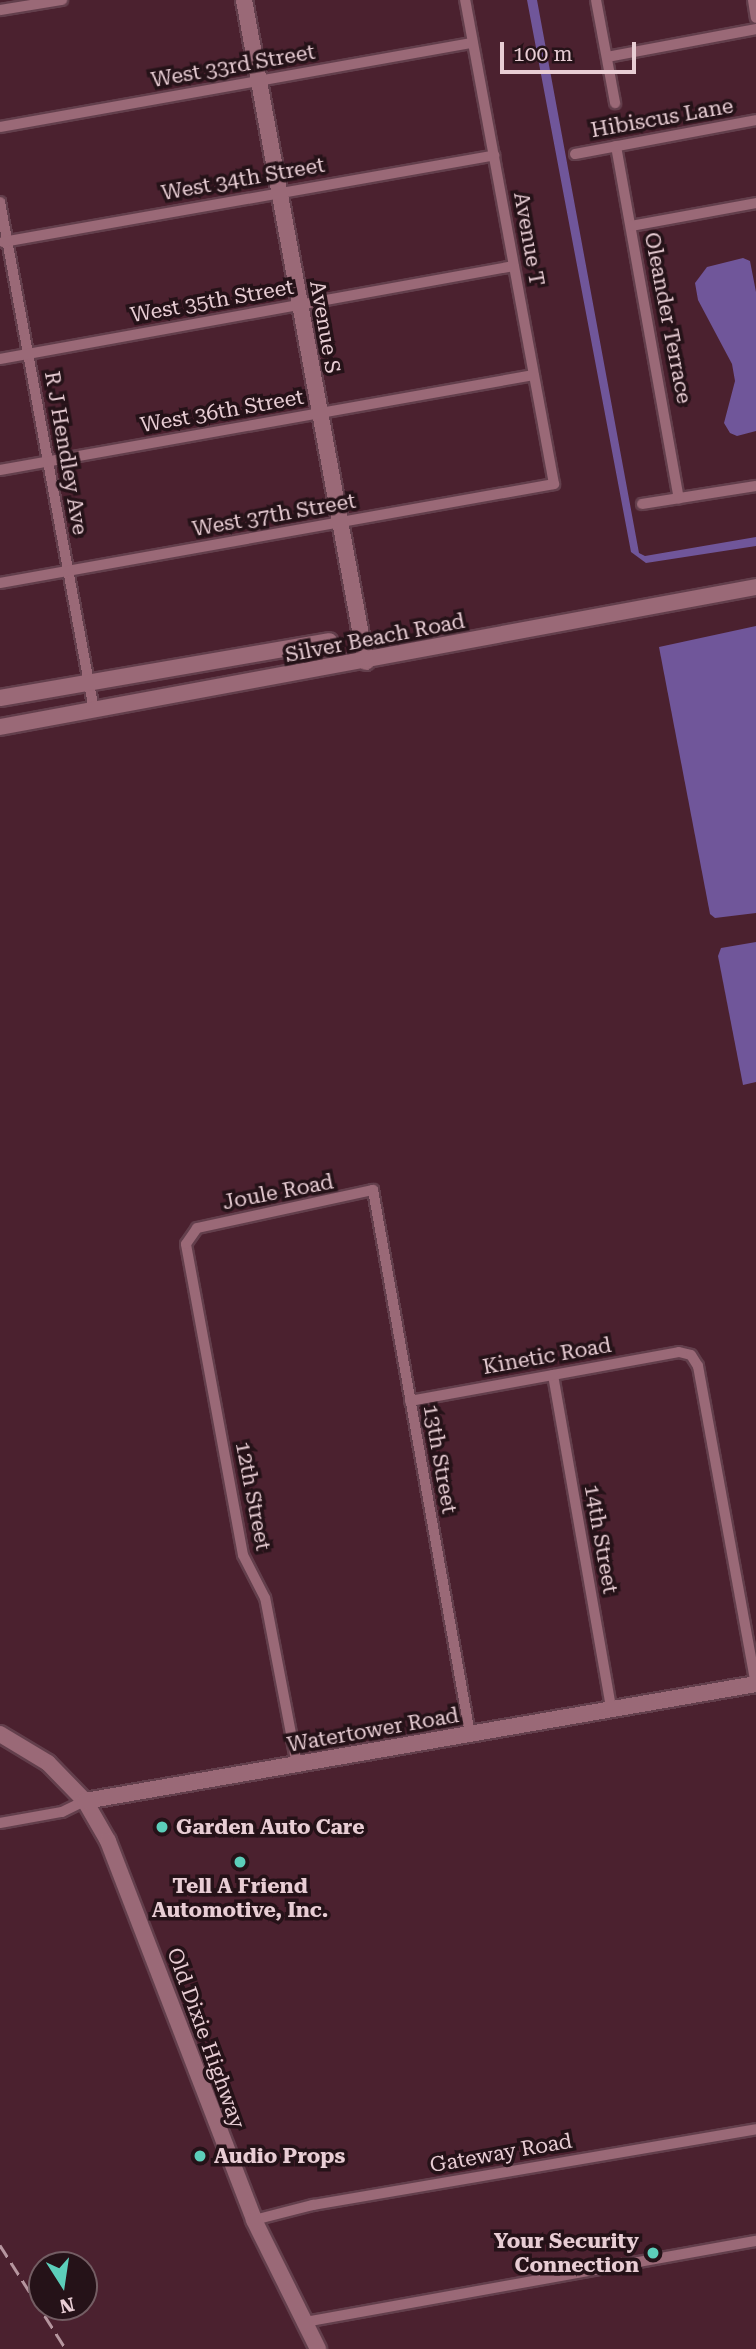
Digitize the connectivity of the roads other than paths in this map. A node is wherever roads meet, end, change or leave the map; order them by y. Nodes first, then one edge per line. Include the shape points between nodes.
1 (62, 0) edge
2 (244, 0) edge
3 (465, 0) edge
4 (596, 0) edge
5 (753, 0) edge
6 (0, 10) edge
7 (756, 18) edge
8 (756, 29) edge
9 (473, 43) junction
10 (607, 57) junction
11 (259, 81) junction
12 (615, 103) dead end
13 (756, 120) edge
14 (0, 127) edge
15 (616, 146) junction
16 (575, 154) dead end
17 (494, 155) junction
18 (279, 193) junction
19 (0, 202) edge
20 (756, 203) edge
21 (631, 226) junction
22 (4, 241) edge
23 (514, 266) junction
24 (300, 305) junction
25 (28, 354) junction
26 (0, 359) edge
27 (534, 375) junction
28 (320, 414) junction
29 (48, 462) junction
30 (0, 470) edge
31 (554, 484) joint
32 (756, 486) edge
33 (679, 498) junction
34 (642, 504) dead end
35 (340, 523) junction
36 (68, 571) junction
37 (0, 583) edge
38 (756, 587) edge
39 (329, 641) dead end
40 (366, 662) junction
41 (89, 681) junction
42 (0, 698) edge
43 (94, 710) junction
44 (0, 727) edge
45 (373, 1191) joint
46 (191, 1231) joint
47 (553, 1375) junction
48 (410, 1401) junction
49 (756, 1684) edge
50 (611, 1709) junction
51 (0, 1734) edge
52 (470, 1734) junction
53 (297, 1765) junction
54 (85, 1801) junction
55 (0, 1823) edge
56 (756, 2129) edge
57 (254, 2220) junction
58 (756, 2241) edge
59 (305, 2322) junction
60 (318, 2349) edge

1 - 6 street
2 - 11 street, Avenue S
3 - 9 street, Avenue T
4 - 10 street
5 - 7 street
8 - 10 street
9 - 11 street, West 33rd Street
9 - 17 street, Avenue T
10 - 12 street
11 - 14 street, West 33rd Street
11 - 18 street, Avenue S
13 - 15 street, Hibiscus Lane
15 - 16 street, Hibiscus Lane
15 - 21 street, Oleander Terrace
17 - 18 street, West 34th Street
17 - 23 street, Avenue T
18 - 22 street, West 34th Street
18 - 24 street, Avenue S
19 - 22 street, R J Hendley Ave
20 - 21 street
21 - 33 street, Oleander Terrace
22 - 25 street, R J Hendley Ave
23 - 24 street, West 35th Street
23 - 27 street, Avenue T
24 - 25 street, West 35th Street
24 - 28 street, Avenue S
25 - 26 street, West 35th Street
25 - 29 street, R J Hendley Ave
27 - 28 street, West 36th Street
27 - 31 street, Avenue T
28 - 29 street, West 36th Street
28 - 35 street, Avenue S
29 - 30 street, West 36th Street
29 - 36 street, R J Hendley Ave
31 - 35 street, West 37th Street
32 - 33 street
33 - 34 street
35 - 36 street, West 37th Street
35 - 40 street, Avenue S
36 - 37 street, West 37th Street
36 - 41 street, R J Hendley Ave
38 - 40 street, Silver Beach Road
39 - 41 street, Silver Beach Road
40 - 43 street, Silver Beach Road
41 - 42 street, Silver Beach Road
41 - 43 street, R J Hendley Ave
43 - 44 street, Silver Beach Road
45 - 46 street, Joule Road
45 - 48 street, 13th Street
46 - 53 street, 12th Street via 186,1244 243,1555 265,1598
47 - 48 street, Kinetic Road
47 - 49 street, Kinetic Road via 678,1352 691,1355 698,1366
47 - 50 street, 14th Street
48 - 52 street, 13th Street
49 - 50 street, Watertower Road
50 - 52 street, Watertower Road
51 - 54 street, Old Dixie Highway via 48,1763
52 - 53 street, Watertower Road
53 - 54 street, Watertower Road
54 - 55 street, Watertower Road via 62,1812
54 - 57 street, Old Dixie Highway via 108,1841
56 - 57 street, Gateway Road via 313,2205
57 - 59 street, Old Dixie Highway
58 - 59 street
59 - 60 street, Old Dixie Highway

